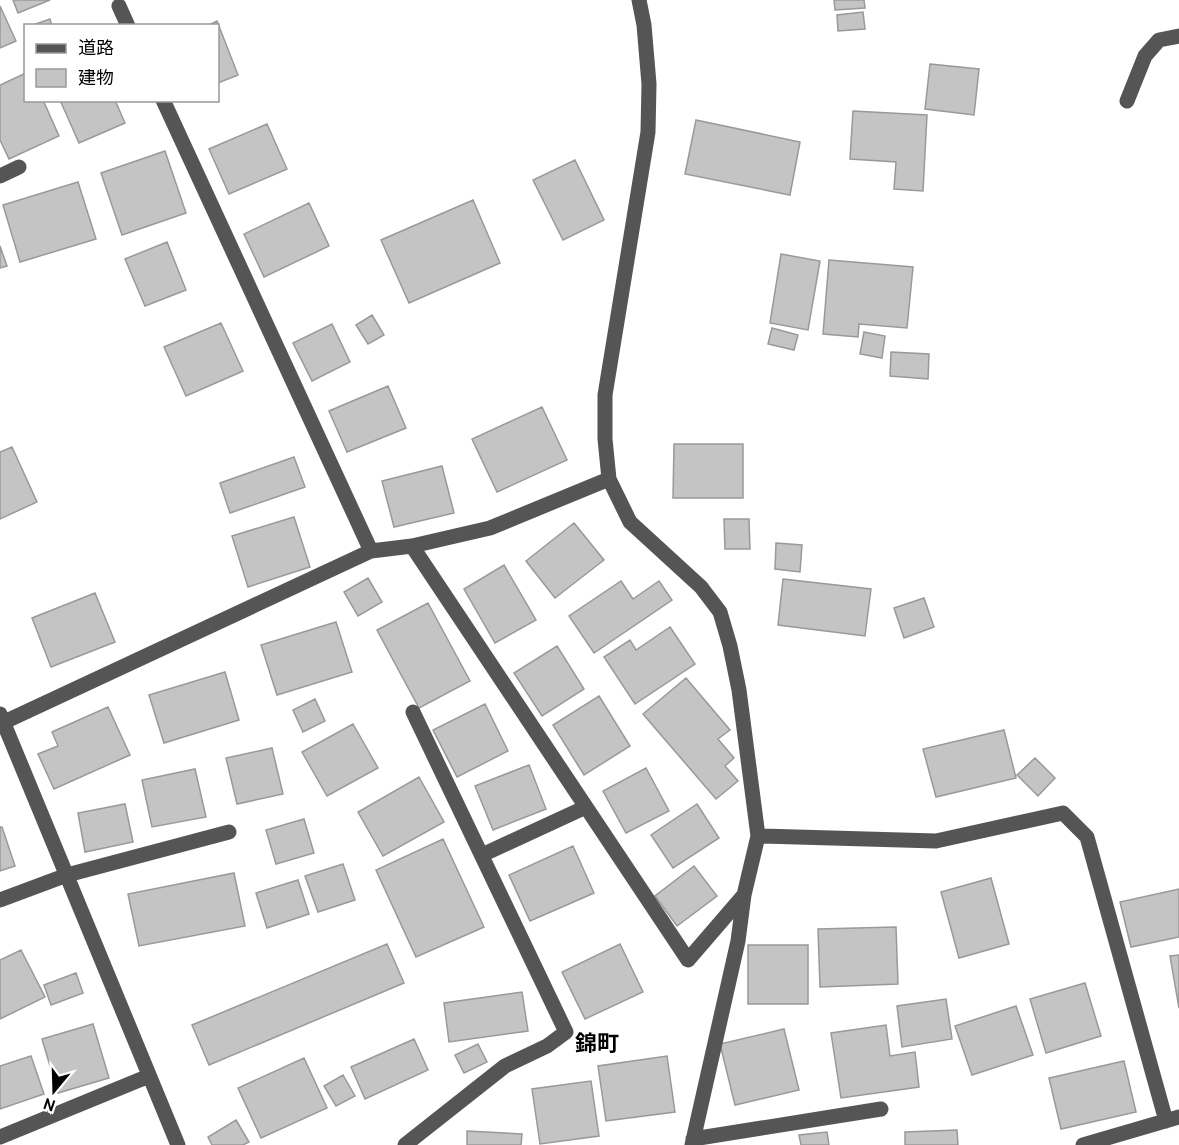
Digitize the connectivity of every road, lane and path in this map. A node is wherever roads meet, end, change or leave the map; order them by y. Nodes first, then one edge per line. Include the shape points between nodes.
1 (639, 0) edge
2 (119, 6) dead end
3 (127, 24) edge
4 (1179, 36) edge
5 (1127, 101) dead end
6 (164, 102) edge
7 (19, 167) dead end
8 (0, 176) edge
9 (609, 479) junction
10 (412, 546) junction
11 (371, 551) junction
12 (413, 712) dead end
13 (1, 720) edge
14 (586, 807) junction
15 (229, 832) dead end
16 (758, 836) junction
17 (482, 855) junction
18 (67, 875) junction
19 (744, 895) junction
20 (0, 900) edge
21 (148, 1076) junction
22 (881, 1109) dead end
23 (1173, 1119) edge
24 (0, 1137) edge
25 (692, 1142) edge
26 (178, 1145) edge
27 (405, 1145) edge
28 (1083, 1145) edge

1 - 9 street via 649,84 648,132 605,395
2 - 3 street
4 - 5 street via 1159,40 1145,56
6 - 11 street
7 - 8 street
9 - 10 street via 490,528
9 - 16 street via 630,522 701,587 720,612 739,690
10 - 11 street
10 - 14 street
11 - 13 street
12 - 17 street
13 - 18 street
14 - 17 street
14 - 19 street via 688,960
15 - 18 street
16 - 19 street
16 - 23 street via 936,841 1063,813 1086,837
17 - 27 street via 566,1032 505,1066
18 - 20 street
18 - 21 street
19 - 25 street via 738,940
21 - 24 street
21 - 26 street
22 - 25 street
23 - 28 street

